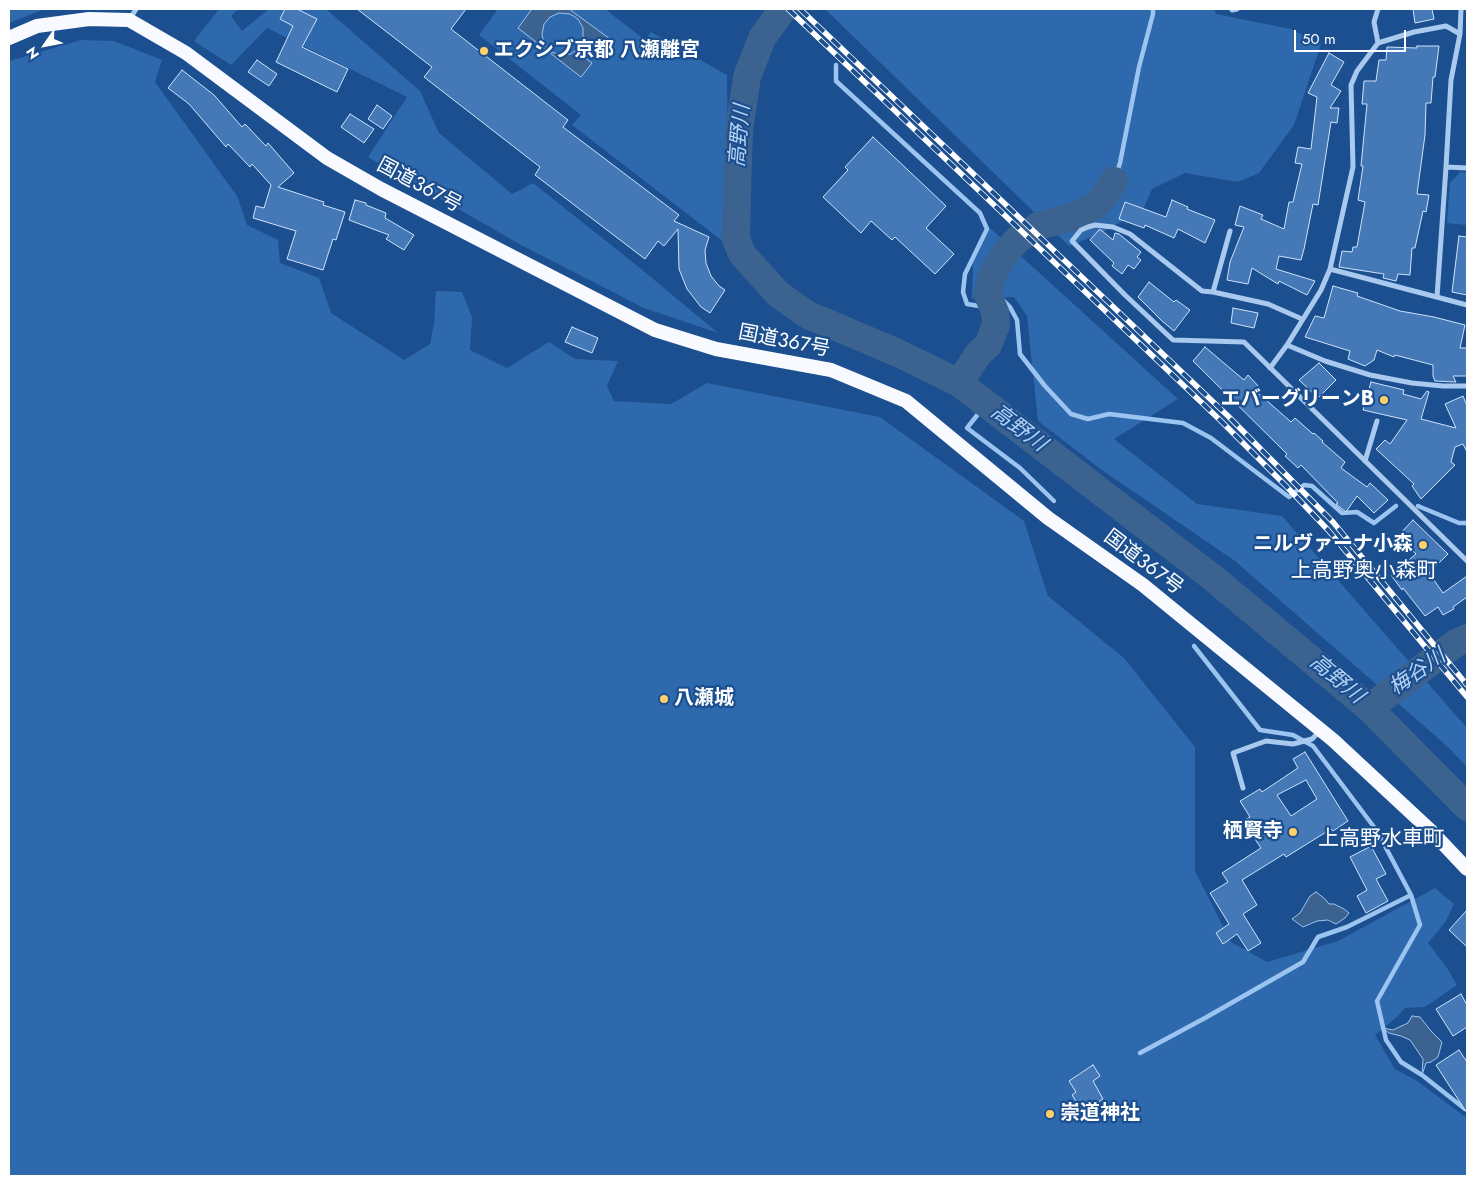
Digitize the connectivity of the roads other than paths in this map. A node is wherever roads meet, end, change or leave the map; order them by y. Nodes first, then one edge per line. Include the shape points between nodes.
1 (1378, 9) edge
2 (1460, 9) edge
3 (133, 14) edge
4 (1460, 34) junction
5 (9, 38) edge
6 (1378, 44) junction
7 (1446, 167) junction
8 (1467, 168) edge
9 (1230, 231) dead end
10 (1330, 269) junction
11 (1212, 292) junction
12 (1437, 297) junction
13 (1467, 305) edge
14 (1302, 319) junction
15 (1287, 344) junction
16 (1270, 368) junction
17 (1467, 386) edge
18 (1378, 421) dead end
19 (1365, 461) junction
20 (1467, 561) edge
21 (1321, 731) junction
22 (1243, 788) dead end
23 (1467, 869) edge

1 - 6 street via 1374,22
2 - 4 street
3 - 5 highway, 国道367号 via 37,26
3 - 21 highway, 国道367号 via 327,158 655,330 716,349 831,370 906,401 1048,518 1143,585
4 - 6 street via 1446,26
4 - 7 street via 1451,80
6 - 10 street via 1357,71 1351,85 1353,167
7 - 8 street
7 - 12 street
9 - 11 street
10 - 12 street
10 - 14 street
11 - 14 street via 1268,304
11 - 16 street via 1202,291 1130,234 1113,227 1088,227 1072,241 1174,340 1244,342
12 - 13 street
14 - 15 street
15 - 16 street
15 - 17 street via 1325,361 1370,375 1412,383
16 - 19 street
18 - 19 street
19 - 20 street
21 - 22 street via 1312,739 1293,744 1266,741 1233,753
21 - 23 highway, 国道367号

